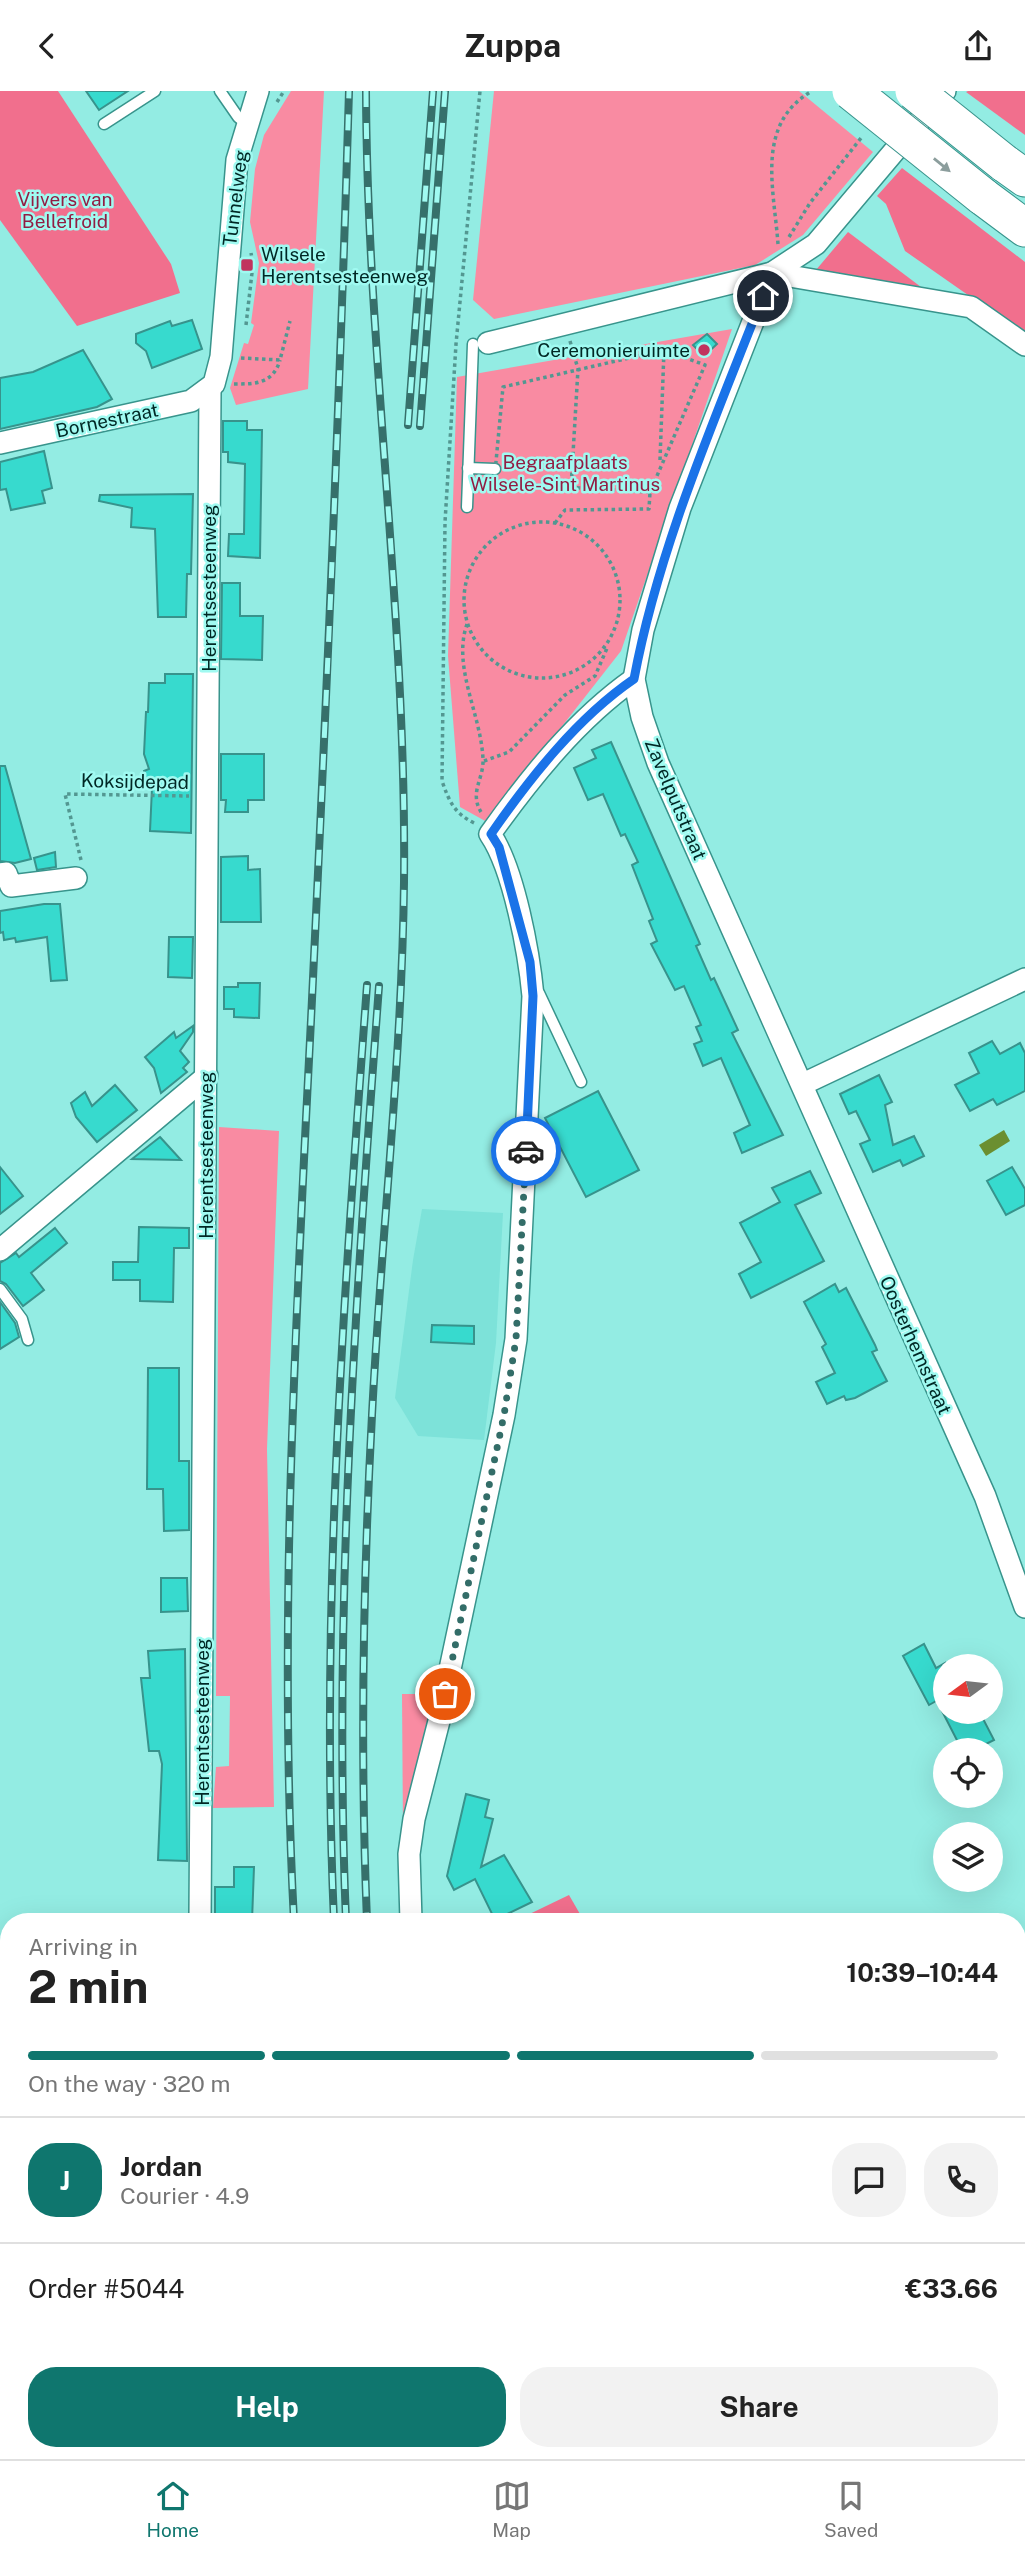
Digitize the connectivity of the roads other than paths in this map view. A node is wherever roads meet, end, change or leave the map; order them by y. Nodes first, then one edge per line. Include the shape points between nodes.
1 (155, 91) edge
2 (220, 91) edge
3 (258, 91) edge
4 (850, 91) edge
5 (914, 91) edge
6 (945, 91) edge
7 (104, 124) dead end
8 (247, 124) junction
9 (1015, 171) edge
10 (1025, 228) edge
11 (772, 273) junction
12 (480, 343) joint
13 (1025, 345) edge
14 (212, 386) junction
15 (0, 443) edge
16 (468, 468) junction
17 (495, 469) road end
18 (467, 507) dead end
19 (634, 679) junction
20 (0, 874) edge
21 (76, 878) road end
22 (531, 975) junction
23 (1025, 979) edge
24 (207, 1076) junction
25 (581, 1082) dead end
26 (803, 1084) junction
27 (0, 1250) edge
28 (0, 1289) edge
29 (28, 1340) dead end
30 (1025, 1607) edge
31 (200, 1913) edge
32 (411, 1913) edge

1 - 7 lane
2 - 8 lane
3 - 8 street, Tunnelweg
4 -> 10 highway, bridge
5 - 9 highway, bridge
6 - 11 street via 816,244
8 - 14 street, Tunnelweg via 236,170 221,357
11 - 12 street via 566,326
11 - 13 street via 971,307
11 - 19 street, Zavelputstraat via 680,508 643,630
12 - 16 lane
14 - 15 street, Bornestraat via 191,401
14 - 24 street, Herentsesteenweg
16 - 17 lane
16 - 18 lane
19 - 22 street via 608,697 551,757 491,834 499,847
19 - 26 street, Zavelputstraat via 657,763
20 - 21 street via 6,873 11,886
22 - 25 lane
22 - 32 street via 516,1339 499,1442 414,1819 409,1854
23 - 26 street
24 - 27 street
24 - 31 street, Herentsesteenweg
26 - 30 street, Oosterhemstraat via 985,1496
28 - 29 lane via 22,1319

